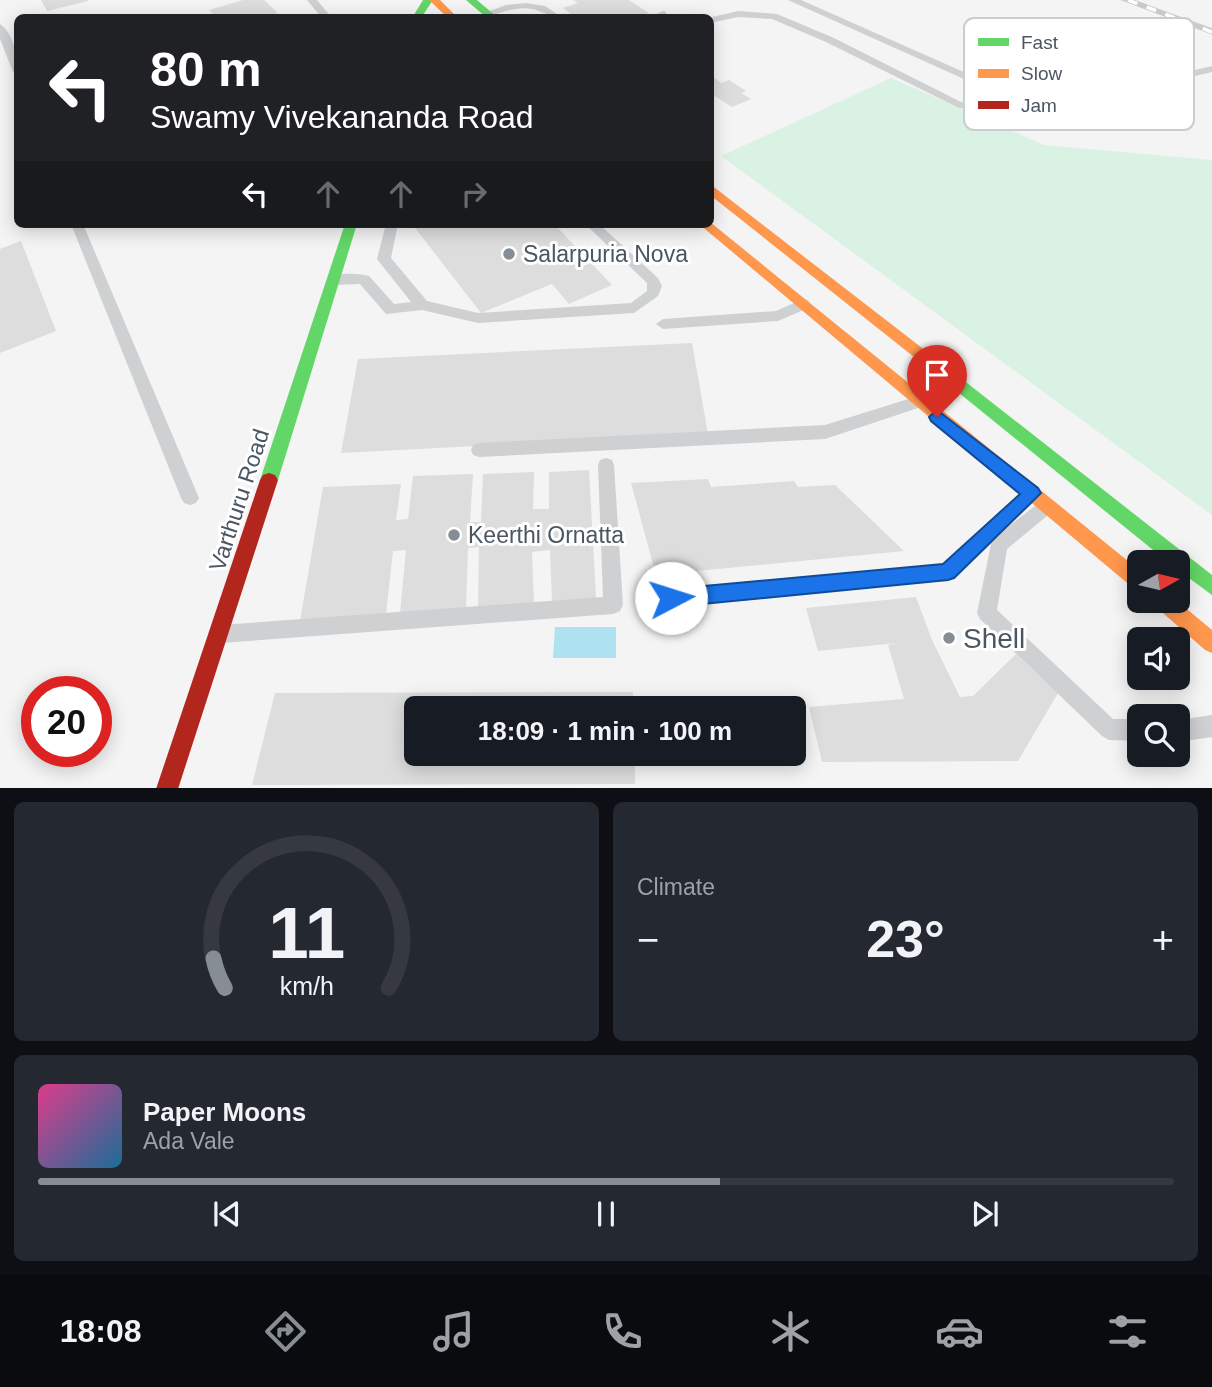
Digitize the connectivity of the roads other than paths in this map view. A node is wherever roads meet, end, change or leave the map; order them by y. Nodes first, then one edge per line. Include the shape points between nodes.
1 (312, 0) edge
2 (434, 0) edge
3 (471, 0) edge
4 (793, 0) edge
5 (1125, 0) edge
6 (324, 14) edge
7 (450, 14) edge
8 (491, 14) edge
9 (494, 14) edge
10 (554, 14) edge
11 (1177, 18) edge
12 (714, 19) edge
13 (1194, 24) edge
14 (0, 27) edge
15 (1212, 30) edge
16 (14, 62) edge
17 (1212, 69) edge
18 (1194, 73) edge
19 (964, 76) edge
20 (964, 105) edge
21 (714, 191) edge
22 (80, 228) edge
23 (350, 228) edge
24 (391, 228) edge
25 (595, 228) edge
26 (710, 228) edge
27 (335, 280) junction
28 (803, 304) junction
29 (422, 305) junction
30 (663, 324) dead end
31 (918, 402) junction
32 (479, 450) dead end
33 (606, 465) dead end
34 (190, 498) dead end
35 (1040, 499) junction
36 (1127, 572) edge
37 (1212, 586) edge
38 (671, 598) dead end
39 (1177, 613) edge
40 (219, 635) junction
41 (1212, 643) edge
42 (1212, 726) edge
43 (1127, 730) edge
44 (1190, 731) edge
45 (167, 788) edge

1 - 6 lane
2 - 7 main road
3 - 8 main road
4 - 19 lane
5 - 11 lane
9 - 10 lane via 536,4
12 - 20 lane via 738,13 774,16
13 - 15 lane
14 - 16 lane
17 - 18 lane
21 - 37 main road
22 - 34 lane
23 - 27 main road, Varthuru Road
24 - 29 lane via 384,259
25 - 29 lane via 653,281 653,293 634,308 478,318
26 - 28 main road
27 - 29 lane via 364,279 391,310
27 - 40 main road, Varthuru Road
28 - 30 lane via 778,316
28 - 31 main road
31 - 32 lane via 825,432
31 - 35 main road
33 - 40 lane via 613,605
35 - 36 main road
35 - 38 lane via 948,572
35 - 43 lane via 999,545 987,613 1109,729
39 - 41 main road
40 - 45 main road, Varthuru Road
42 - 44 lane

